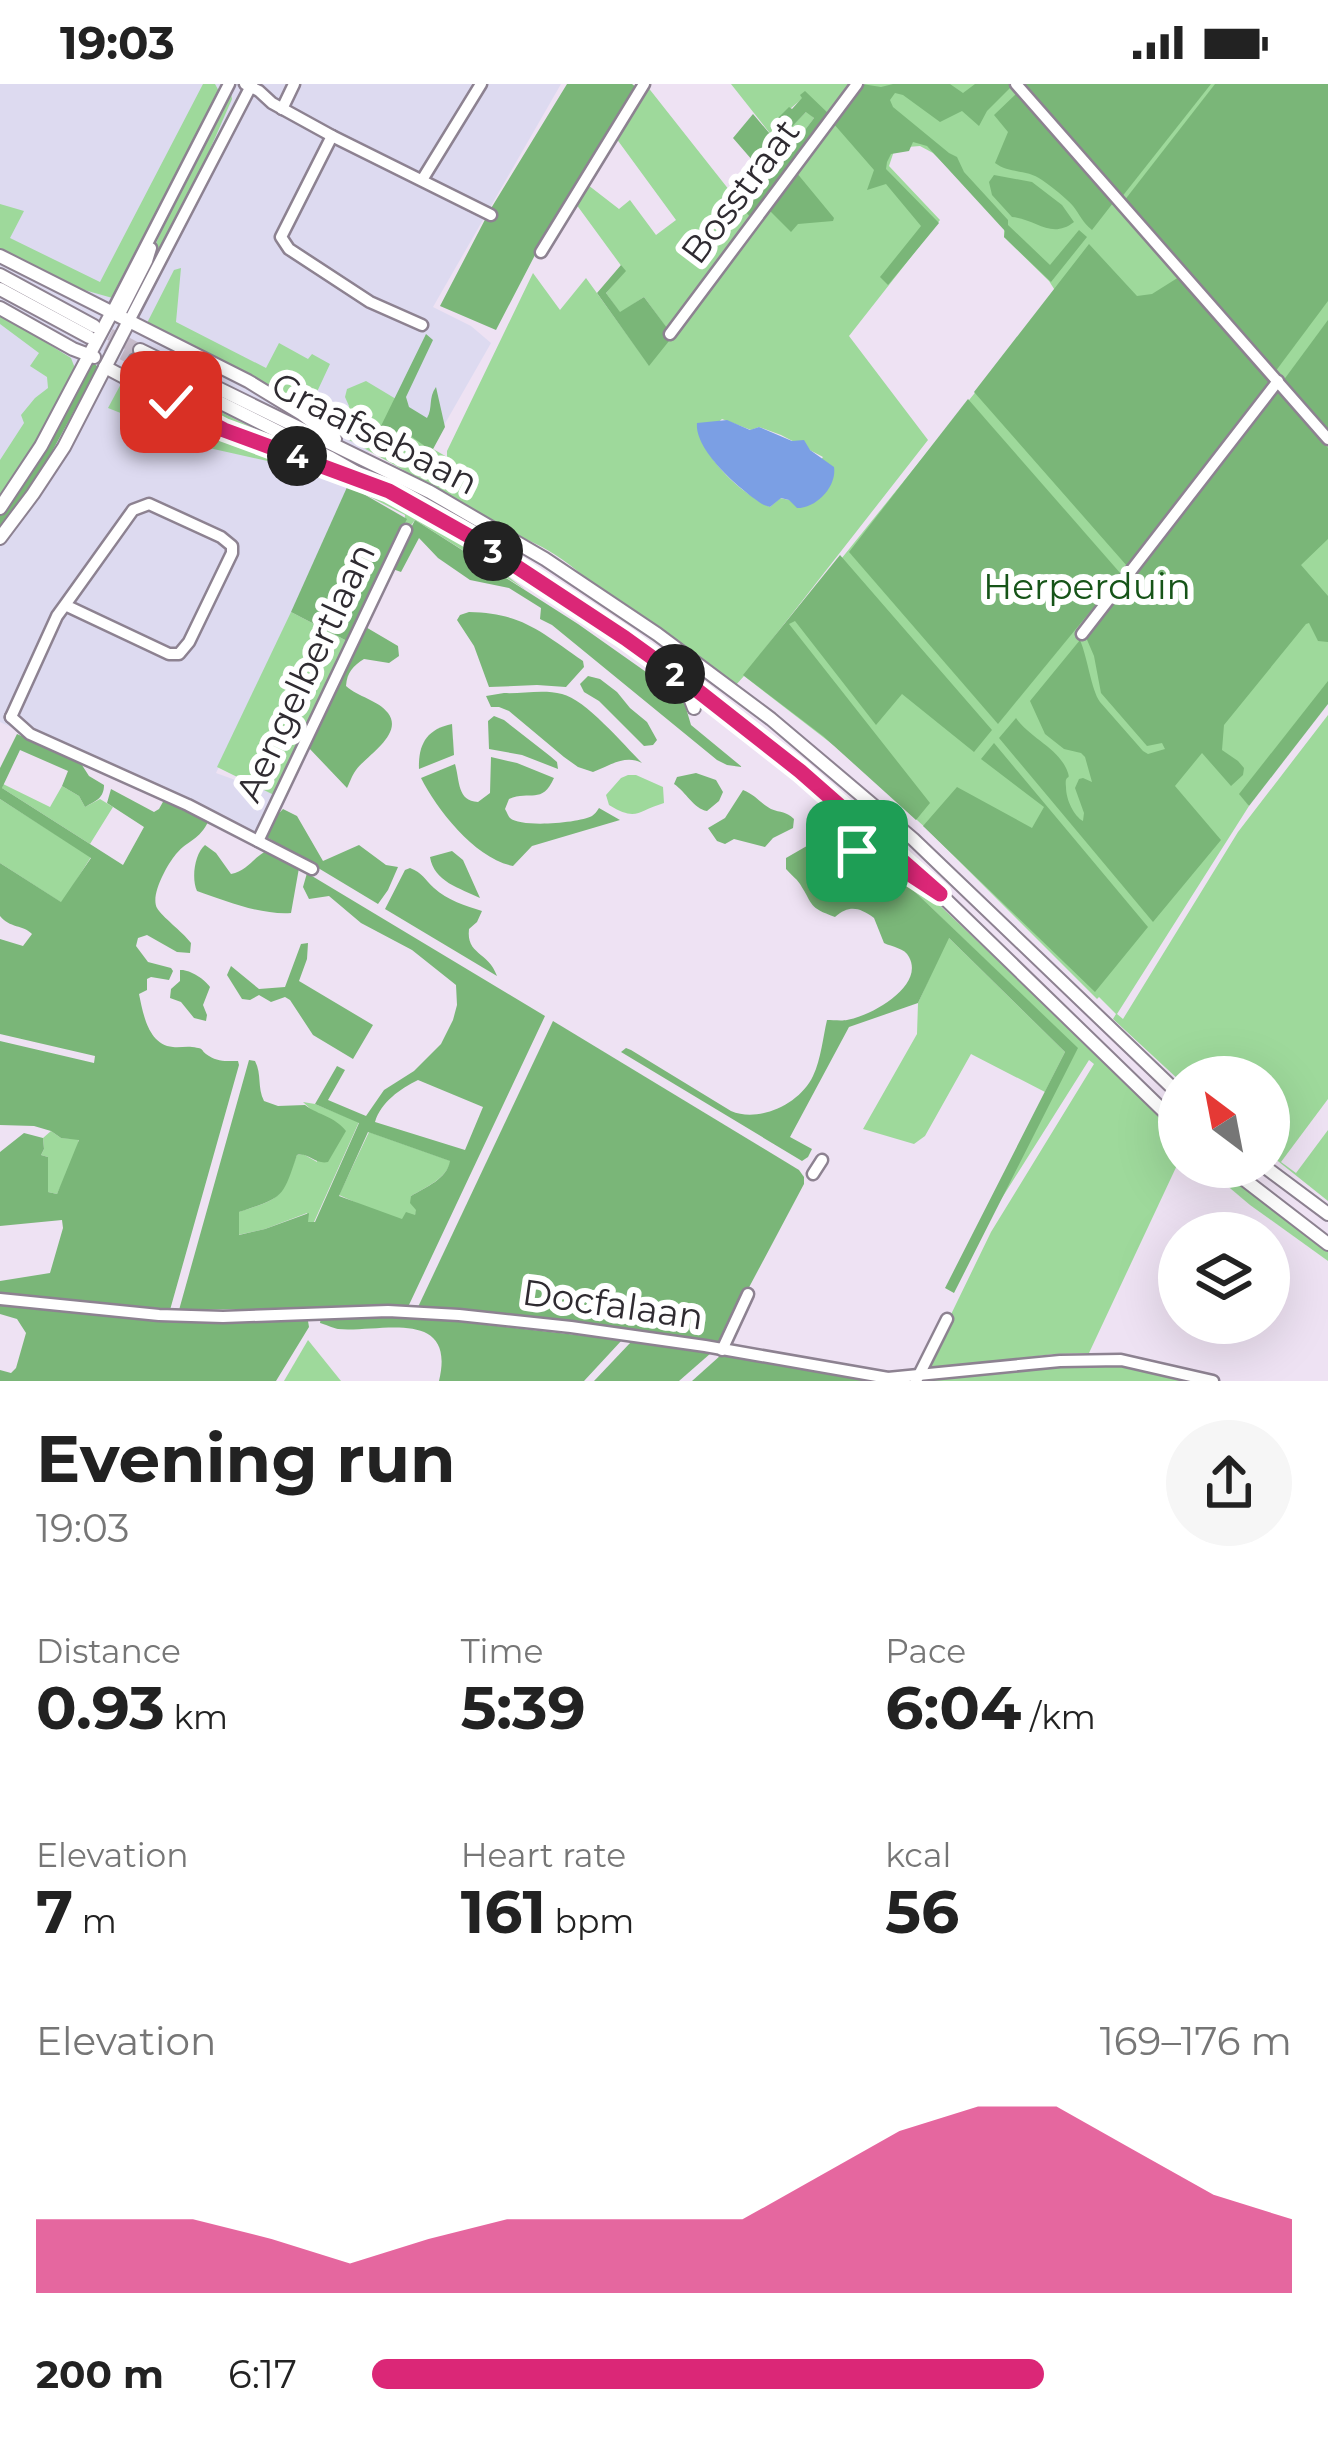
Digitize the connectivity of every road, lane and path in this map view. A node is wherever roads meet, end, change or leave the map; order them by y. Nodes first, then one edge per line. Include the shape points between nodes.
1 (228, 84) edge
2 (294, 84) edge
3 (481, 84) edge
4 (644, 84) edge
5 (857, 84) edge
6 (1016, 84) edge
7 (249, 87) edge
8 (277, 106) junction
9 (332, 136) junction
10 (422, 180) junction
11 (491, 214) dead end
12 (541, 252) dead end
13 (0, 256) edge
14 (0, 275) edge
15 (0, 289) edge
16 (0, 308) edge
17 (120, 316) junction
18 (422, 325) dead end
19 (670, 334) dead end
20 (101, 360) junction
21 (1278, 381) junction
22 (1328, 439) edge
23 (349, 451) junction
24 (389, 491) junction
25 (0, 508) edge
26 (406, 530) dead end
27 (0, 538) edge
28 (65, 605) junction
29 (1082, 634) dead end
30 (682, 679) junction
31 (694, 707) dead end
32 (6, 718) edge
33 (258, 841) junction
34 (848, 845) dead end
35 (312, 869) dead end
36 (940, 894) junction
37 (1158, 1074) edge
38 (1158, 1106) edge
39 (822, 1160) dead end
40 (813, 1174) dead end
41 (1290, 1186) edge
42 (1255, 1188) edge
43 (1328, 1214) edge
44 (1328, 1244) edge
45 (748, 1294) dead end
46 (0, 1299) edge
47 (947, 1319) dead end
48 (722, 1350) junction
49 (917, 1378) edge
50 (1213, 1381) edge

1 - 7 street
1 - 17 street
2 - 8 street
3 - 10 street
4 - 12 street
5 - 19 street, Bosstraat
6 - 21 street
7 - 8 street
7 - 17 street
8 - 9 street
9 - 10 street
9 - 18 street via 281,237 370,302
10 - 11 street
13 - 17 main road
14 - 15 main road via 92,332
16 - 20 main road
17 - 20 main road
17 - 23 main road via 248,381
20 - 24 main road via 224,430
20 - 25 main road
20 - 27 main road via 56,459
21 - 22 street
21 - 29 street
23 - 24 main road, Graafsebaan via 137,355
23 - 37 main road, Graafsebaan via 545,559 771,718 914,839
24 - 30 main road, Graafsebaan
26 - 33 street, Aengelbertlaan
28 - 28 street via 142,505 232,546 179,654
28 - 32 street
30 - 31 main road
30 - 36 main road, Graafsebaan
32 - 33 street, Aengelbertlaan
33 - 35 street, Aengelbertlaan
34 - 36 main road
36 - 38 main road, Graafsebaan
39 - 40 street
41 - 43 main road
42 - 44 main road
45 - 48 street
46 - 48 street, Docfalaan via 223,1317 411,1311
47 - 49 street
48 - 49 street, Docfalaan
49 - 50 street, Docfalaan via 1121,1360

